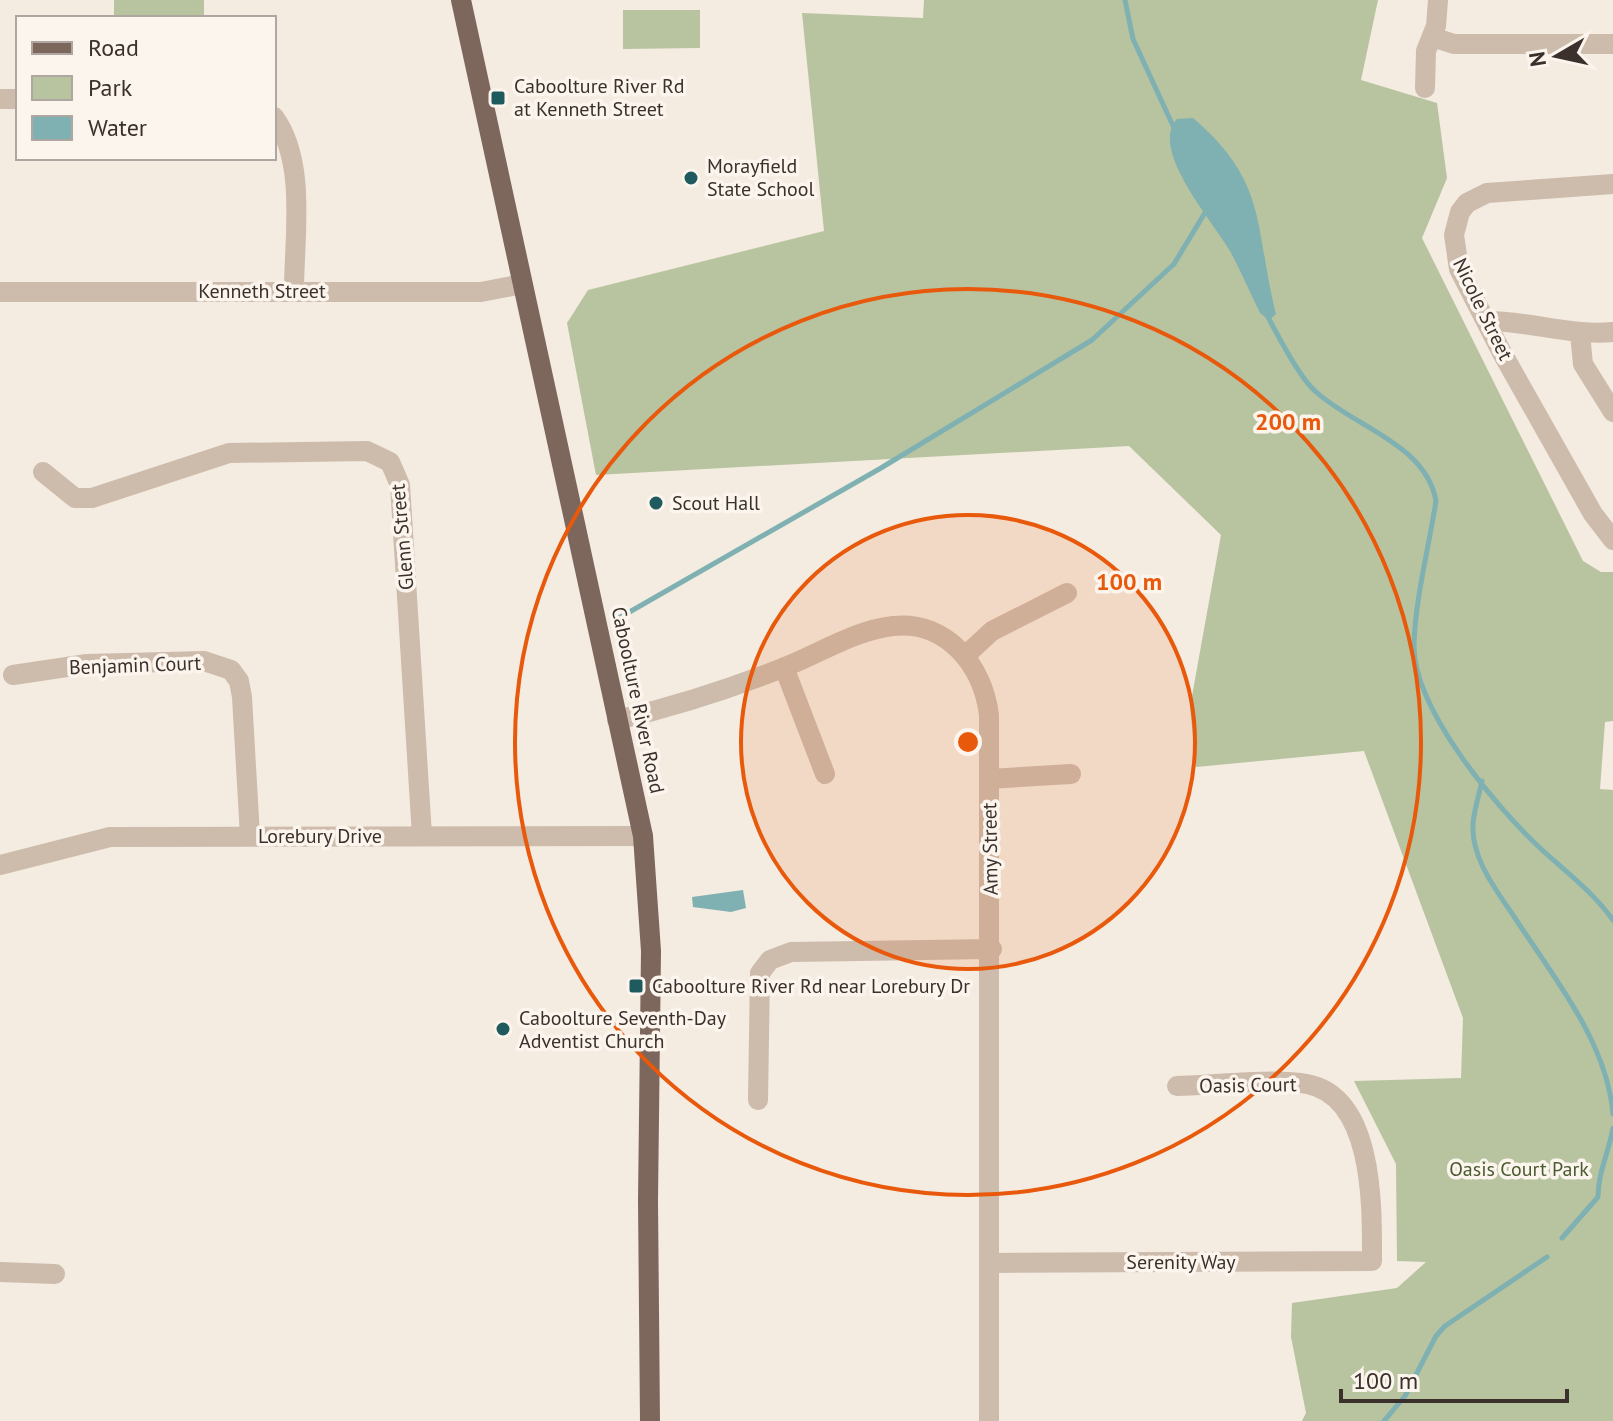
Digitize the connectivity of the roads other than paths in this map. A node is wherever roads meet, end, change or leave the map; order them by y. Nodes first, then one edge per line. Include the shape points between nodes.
1 (461, 0) edge
2 (1438, 0) edge
3 (1432, 37) junction
4 (1613, 44) edge
5 (1425, 88) dead end
6 (276, 121) edge
7 (1613, 184) edge
8 (522, 284) junction
9 (294, 290) junction
10 (0, 292) edge
11 (1487, 321) junction
12 (1613, 332) edge
13 (1580, 334) junction
14 (1613, 412) edge
15 (43, 472) dead end
16 (1613, 540) edge
17 (1067, 593) dead end
18 (966, 655) junction
19 (784, 667) junction
20 (13, 675) dead end
21 (617, 720) junction
22 (825, 774) dead end
23 (1071, 774) dead end
24 (989, 779) junction
25 (250, 836) junction
26 (422, 836) junction
27 (643, 836) junction
28 (0, 865) edge
29 (992, 949) junction
30 (1177, 1086) dead end
31 (758, 1100) dead end
32 (1372, 1261) joint
33 (990, 1263) junction
34 (0, 1272) edge
35 (55, 1274) dead end
36 (650, 1421) edge
37 (989, 1421) edge

1 - 8 main road, Caboolture River Road
2 - 3 street
3 - 4 street via 1454,44
3 - 5 street via 1426,51
6 - 9 street via 287,146 294,186
7 - 11 street, Nicole Street via 1496,191 1467,203 1455,222 1455,251
8 - 9 street, Kenneth Street via 481,292
8 - 21 main road, Caboolture River Road
9 - 10 street, Kenneth Street
11 - 13 street via 1531,323
11 - 16 street, Nicole Street via 1593,514
12 - 13 street
13 - 14 street via 1583,364
15 - 26 street, Glenn Street via 75,498 92,498 229,453 367,451 390,462 400,485
17 - 18 street via 992,631
18 - 19 street via 916,626 893,626
18 - 24 street, Amy Street via 987,698
19 - 21 street
19 - 22 street
20 - 25 street, Benjamin Court via 87,664 204,661 231,670 242,697
21 - 27 main road, Caboolture River Road
23 - 24 street
24 - 29 street, Amy Street
25 - 26 street, Lorebury Drive
25 - 28 street, Lorebury Drive via 110,837
26 - 27 street, Lorebury Drive
27 - 36 main road, Caboolture River Road via 651,951
29 - 31 street via 791,952 770,960 760,973
29 - 33 street, Amy Street
30 - 32 street, Oasis Court via 1305,1084 1334,1097 1353,1126 1372,1183
32 - 33 street, Serenity Way
33 - 37 street, Amy Street
34 - 35 street

